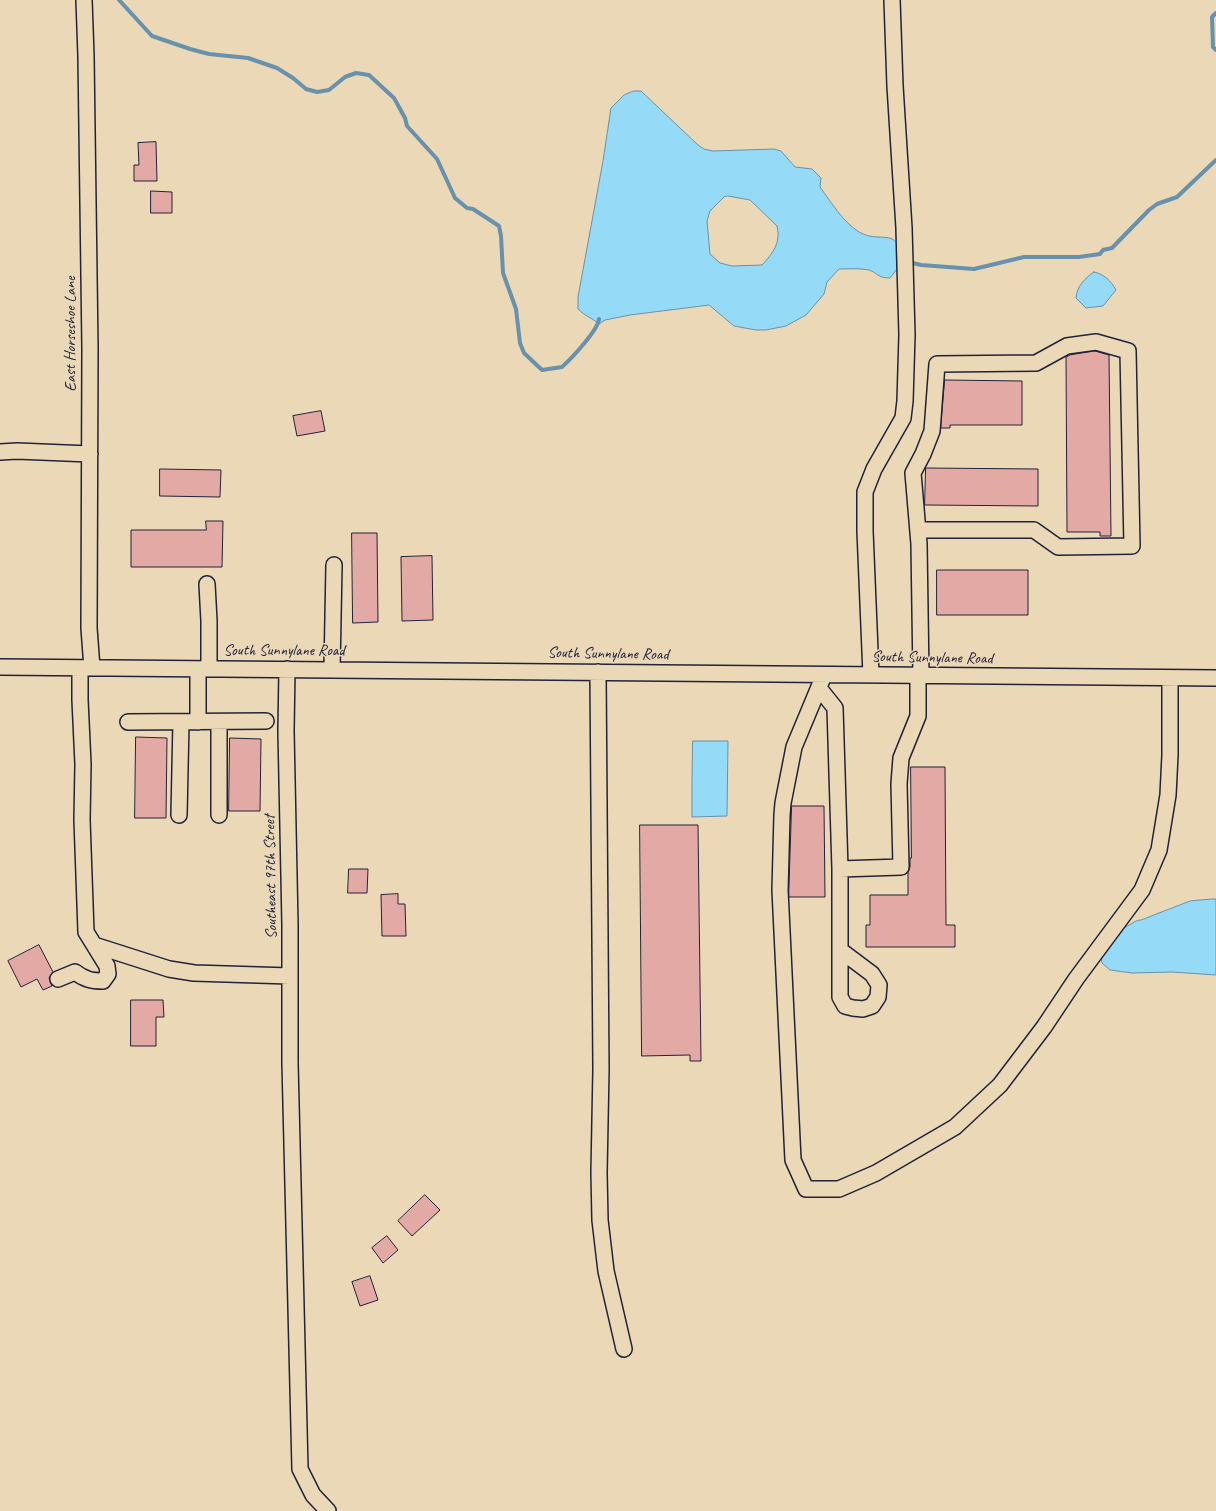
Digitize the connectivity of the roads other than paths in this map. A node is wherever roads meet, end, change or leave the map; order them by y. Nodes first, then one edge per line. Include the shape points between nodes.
1 (84, 0) edge
2 (892, 0) edge
3 (0, 452) edge
4 (90, 454) junction
5 (918, 530) junction
6 (334, 565) dead end
7 (207, 584) dead end
8 (0, 667) edge
9 (86, 668) junction
10 (204, 668) junction
11 (287, 669) junction
12 (332, 669) junction
13 (598, 672) junction
14 (871, 675) junction
15 (920, 676) junction
16 (1170, 678) junction
17 (1216, 678) edge
18 (822, 682) junction
19 (266, 721) dead end
20 (128, 722) dead end
21 (181, 722) junction
22 (198, 722) junction
23 (219, 722) junction
24 (179, 815) dead end
25 (219, 815) dead end
26 (840, 869) junction
27 (94, 945) junction
28 (840, 950) dead end
29 (290, 976) junction
30 (58, 979) dead end
31 (624, 1349) dead end
32 (328, 1511) edge

1 - 4 street, East Horseshoe Lane
2 - 14 street via 904,228 907,335 905,401 903,418 874,469 865,492
3 - 4 street
4 - 9 street, East Horseshoe Lane via 90,628
5 - 5 street via 913,473 932,431 937,364 1036,363 1067,346 1096,342 1128,351 1132,546 1058,547 1034,530
5 - 15 street
6 - 12 street
7 - 10 street via 209,621
8 - 9 street, South Sunnylane Road
9 - 10 street, South Sunnylane Road
9 - 27 street, East Horseshoe Lane via 80,700 82,820 86,932
10 - 11 street, South Sunnylane Road
10 - 22 street
11 - 12 street, South Sunnylane Road
11 - 29 street, Southeast 97th Street
12 - 13 street, South Sunnylane Road
13 - 18 street, South Sunnylane Road
13 - 31 street via 600,1220 606,1271
14 - 15 street, South Sunnylane Road
14 - 18 street, South Sunnylane Road
15 - 16 street, South Sunnylane Road
15 - 26 street via 918,716 901,758 901,867
16 - 17 street, South Sunnylane Road
16 - 18 street via 1168,795 1159,850 1142,890 1000,1085 955,1128 876,1173 839,1189 806,1189 793,1160 780,890 783,803 794,747
18 - 26 street via 835,708
19 - 23 street
20 - 21 street
21 - 22 street
21 - 24 street
22 - 23 street
23 - 25 street
26 - 28 street
27 - 29 street via 169,969 194,973
27 - 30 street, East Horseshoe Lane via 107,966 108,974 103,981 93,981 75,972
29 - 32 street, Southeast 97th Street via 300,1469 313,1495

